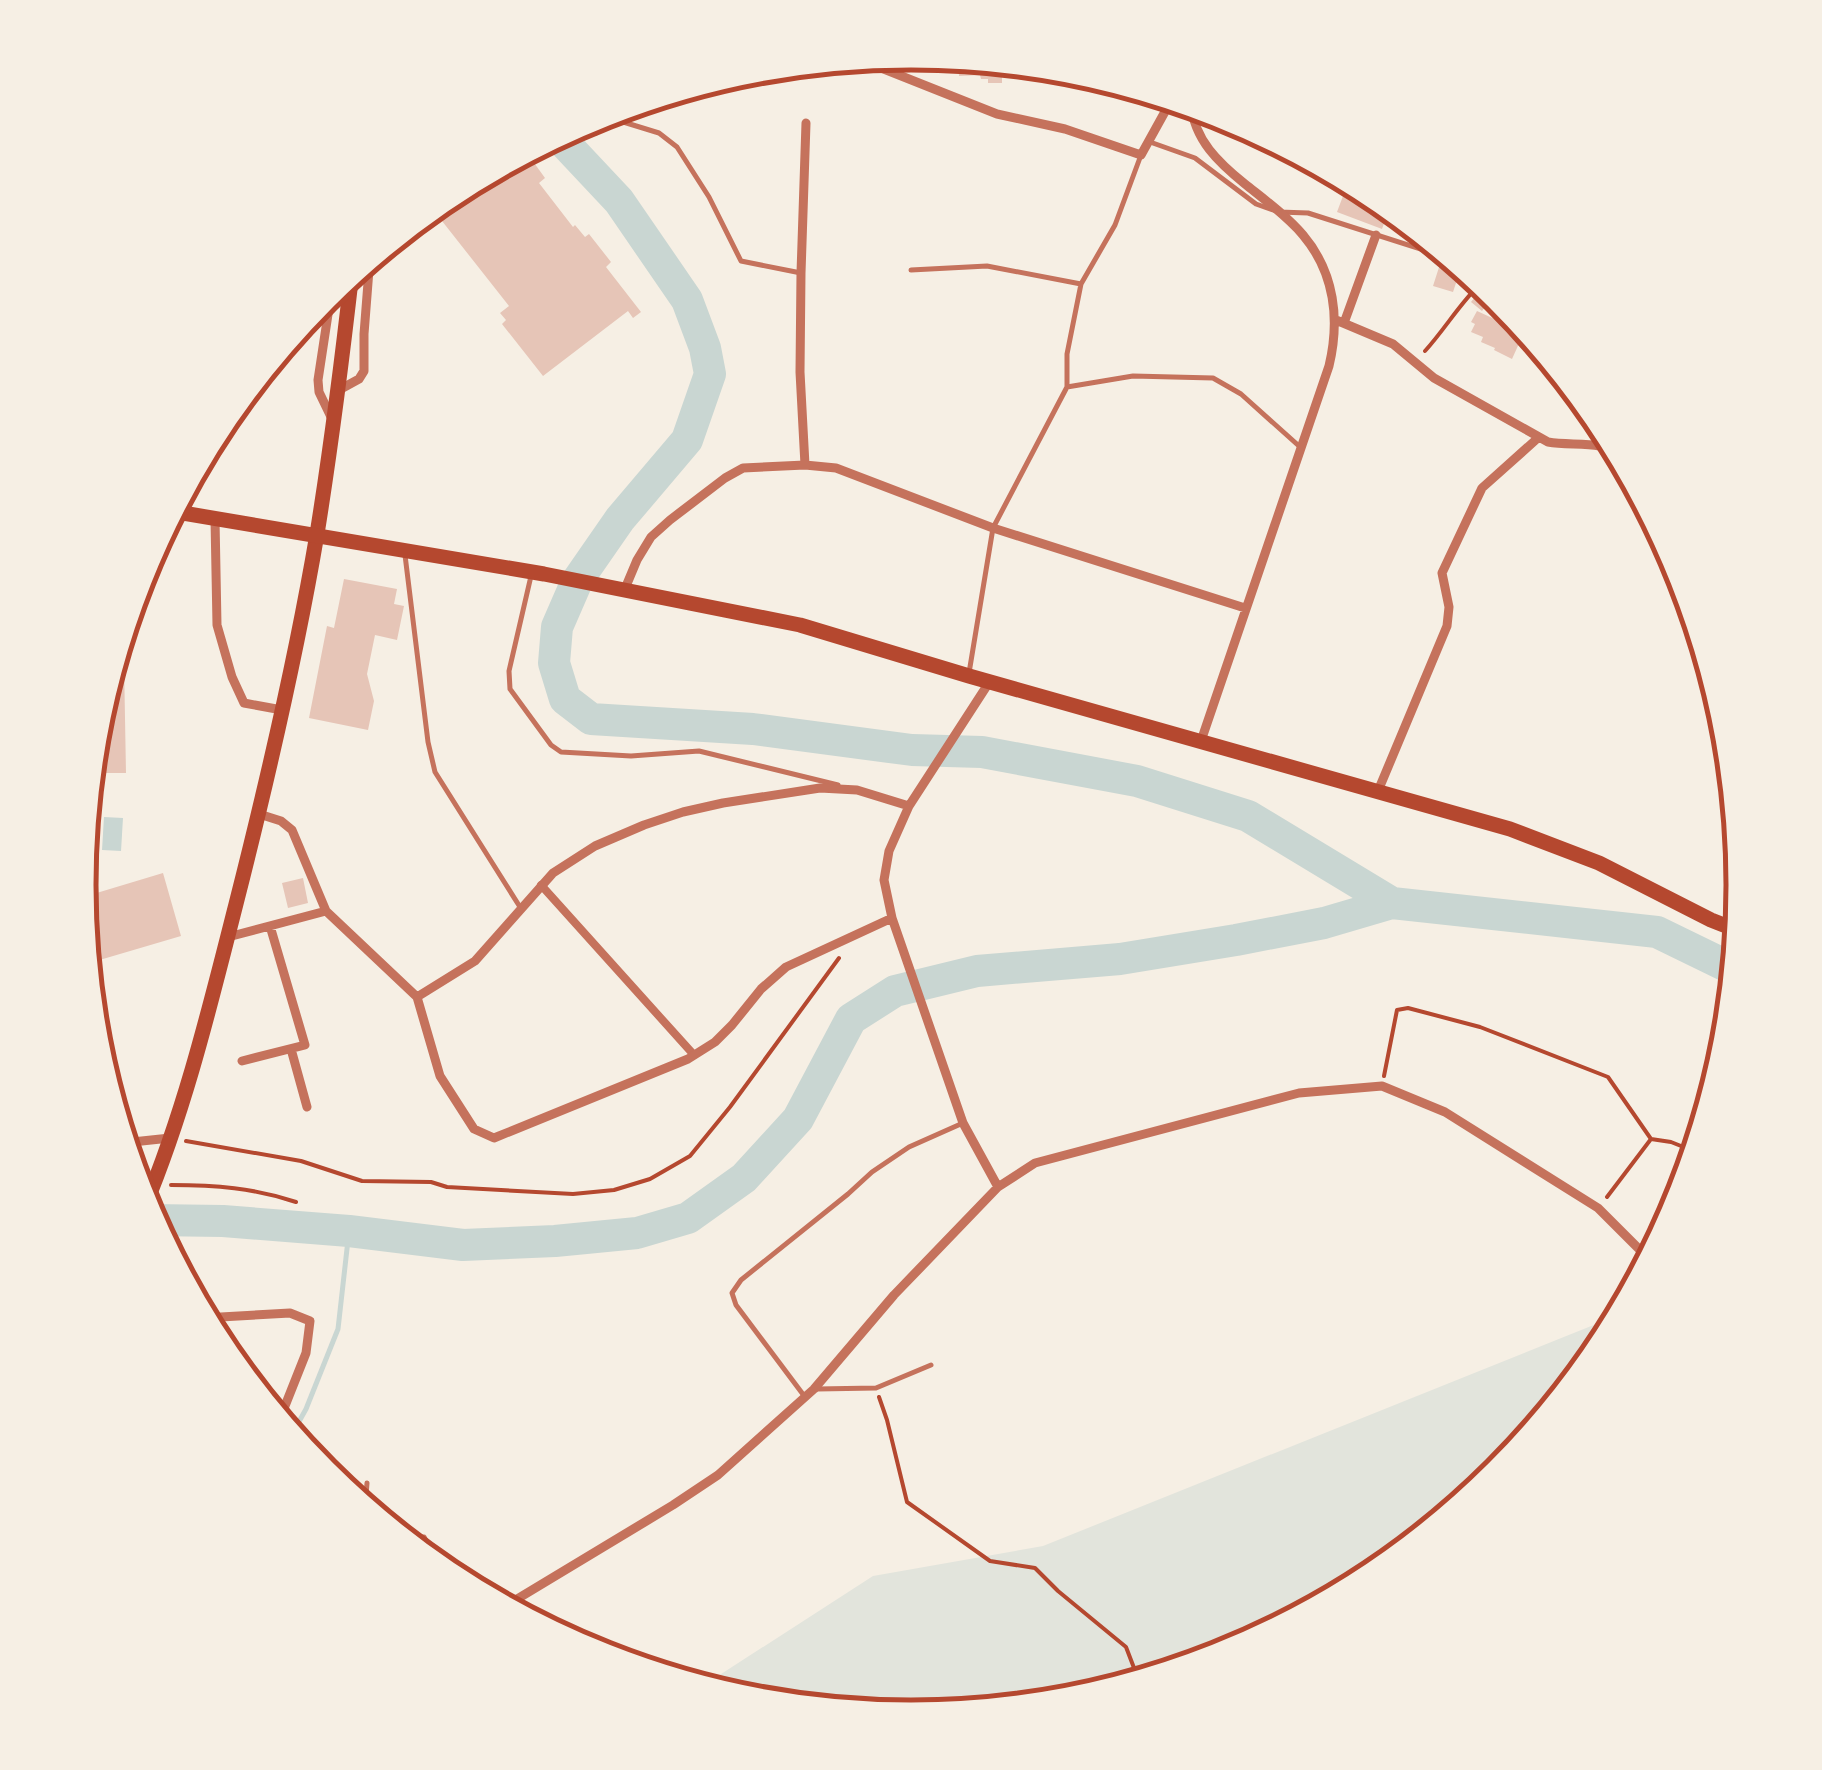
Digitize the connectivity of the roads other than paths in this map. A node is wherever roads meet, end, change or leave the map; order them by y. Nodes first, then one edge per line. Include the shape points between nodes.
1 (888, 71) edge
2 (1165, 111) edge
3 (1194, 121) edge
4 (806, 122) dead end
5 (623, 123) edge
6 (1148, 141) junction
7 (1141, 155) junction
8 (1279, 212) junction
9 (1376, 235) junction
10 (1420, 249) edge
11 (911, 270) dead end
12 (801, 273) junction
13 (368, 277) edge
14 (1080, 284) junction
15 (349, 295) edge
16 (328, 317) edge
17 (1340, 321) junction
18 (1068, 387) junction
19 (339, 390) junction
20 (334, 423) junction
21 (1539, 437) junction
22 (1597, 445) edge
23 (1300, 447) junction
24 (805, 465) junction
25 (186, 514) edge
26 (216, 519) junction
27 (993, 528) junction
28 (316, 538) junction
29 (404, 552) junction
30 (538, 574) junction
31 (620, 590) junction
32 (1245, 608) junction
33 (968, 676) junction
34 (990, 681) junction
35 (282, 710) junction
36 (1202, 740) junction
37 (857, 790) junction
38 (1378, 791) junction
39 (909, 806) junction
40 (259, 814) junction
41 (541, 885) junction
42 (520, 907) junction
43 (326, 910) junction
44 (893, 922) junction
45 (1724, 925) edge
46 (270, 926) junction
47 (228, 937) junction
48 (417, 997) junction
49 (291, 1049) junction
50 (694, 1054) junction
51 (242, 1061) dead end
52 (307, 1107) dead end
53 (963, 1124) junction
54 (171, 1138) junction
55 (137, 1141) edge
56 (153, 1184) edge
57 (998, 1187) junction
58 (1640, 1250) edge
59 (220, 1317) edge
60 (930, 1365) dead end
61 (814, 1389) junction
62 (806, 1397) junction
63 (285, 1406) edge
64 (367, 1483) dead end
65 (366, 1491) edge
66 (518, 1599) edge

1 - 7 street via 997,114
2 - 6 street
3 - 8 street via 1205,147
4 - 12 street
5 - 12 lane via 659,133 677,147 741,261
6 - 7 street
6 - 8 lane via 1194,158 1256,204
7 - 14 lane via 1115,225
8 - 9 lane via 1308,213
8 - 17 street via 1324,268
9 - 10 lane
9 - 17 street
11 - 14 lane via 988,266
12 - 24 street
13 - 19 street via 364,372
14 - 18 lane
15 - 19 main road
16 - 20 street via 318,380
17 - 21 street via 1393,344 1434,378
17 - 23 street
18 - 23 lane via 1133,376 1213,378
18 - 27 lane
19 - 20 main road
20 - 28 main road
21 - 22 street
21 - 38 street via 1482,488 1442,573 1447,626
23 - 32 street
24 - 27 street via 836,468
24 - 31 street via 743,468 725,478 651,537
25 - 26 main road
26 - 28 main road
26 - 35 street via 217,625 232,677 244,703
27 - 32 street
27 - 33 lane
28 - 29 main road
28 - 35 main road
29 - 30 main road
29 - 42 lane via 435,772
30 - 31 main road
30 - 37 lane via 509,671 510,689 550,745 561,752 630,756 699,750
31 - 33 main road via 800,626
32 - 36 street
33 - 34 main road
34 - 36 main road
34 - 39 street
35 - 40 main road
36 - 38 main road
37 - 39 street
37 - 41 street via 820,788 683,812 595,846
38 - 45 main road via 1510,828
39 - 44 street via 886,865
40 - 43 street via 292,830
40 - 47 main road
41 - 42 street
41 - 50 street
42 - 48 street via 475,961
43 - 46 street
43 - 48 street
44 - 50 street via 786,966 732,1026
44 - 53 street
46 - 47 street
46 - 49 street via 305,1045
47 - 54 main road
48 - 50 street via 440,1076 474,1129 494,1138
49 - 51 street
49 - 52 street
53 - 57 street
53 - 62 lane via 909,1146 740,1280 732,1294 736,1305
54 - 55 street
54 - 56 main road
57 - 58 street via 1036,1162 1299,1092 1382,1086 1445,1112 1598,1208
57 - 61 street
59 - 63 street via 290,1313 310,1321 306,1353
60 - 61 lane via 876,1388
61 - 62 street
62 - 66 street via 718,1474
64 - 65 lane

